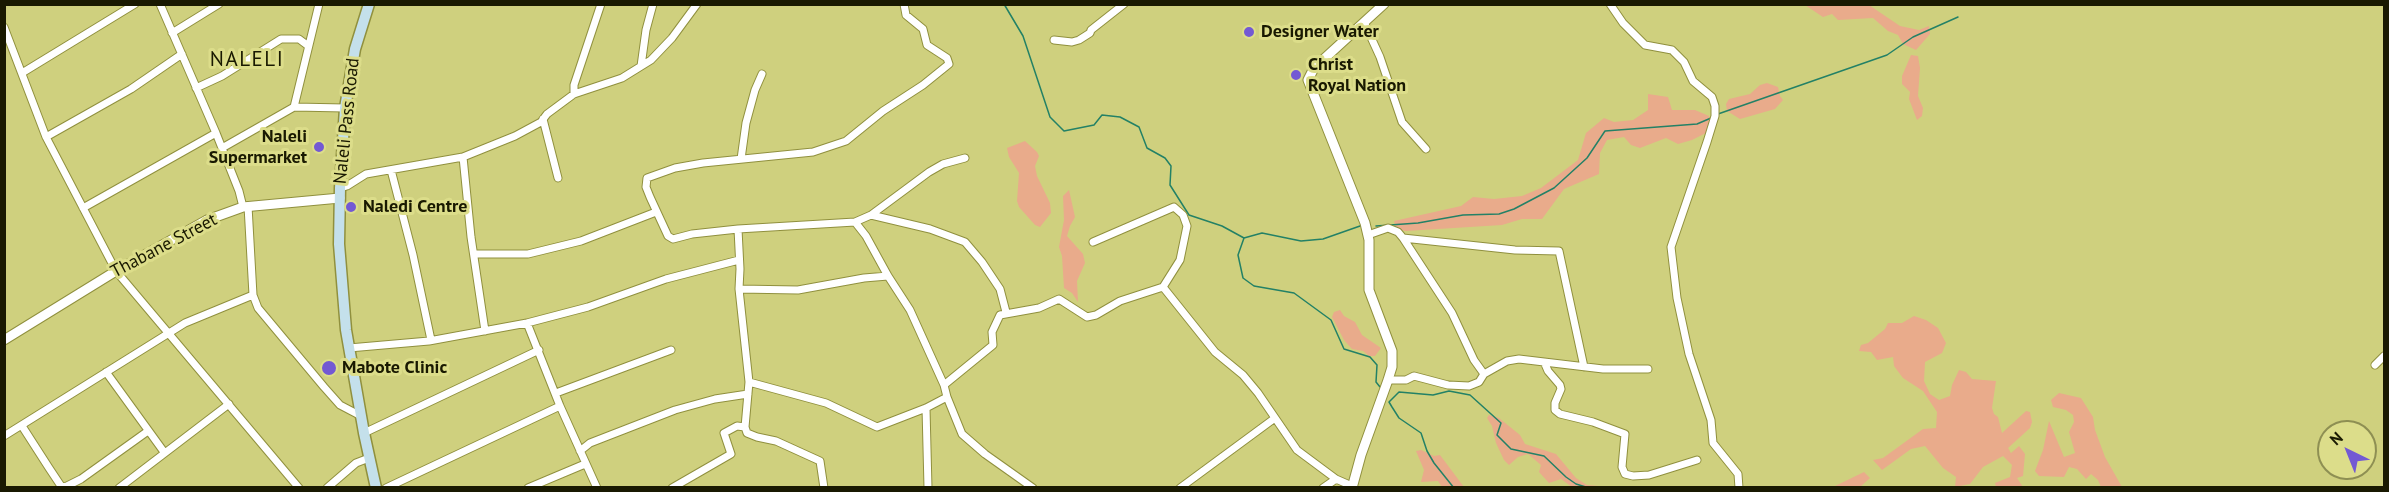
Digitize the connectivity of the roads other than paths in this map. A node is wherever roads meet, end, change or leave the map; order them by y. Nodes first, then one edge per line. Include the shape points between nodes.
1 (135, 4) edge
2 (160, 4) edge
3 (219, 4) edge
4 (319, 4) edge
5 (369, 4) edge
6 (601, 4) edge
7 (653, 4) edge
8 (697, 4) edge
9 (904, 4) edge
10 (1124, 4) edge
11 (1384, 4) edge
12 (1610, 4) edge
13 (1364, 22) junction
14 (4, 27) edge
15 (172, 33) junction
16 (1054, 40) dead end
17 (308, 45) junction
18 (182, 54) junction
19 (641, 66) junction
20 (22, 73) junction
21 (762, 74) dead end
22 (196, 88) junction
23 (574, 94) junction
24 (294, 107) junction
25 (345, 108) junction
26 (543, 118) junction
27 (216, 132) junction
28 (46, 137) junction
29 (222, 148) junction
30 (1426, 149) dead end
31 (462, 157) junction
32 (965, 158) dead end
33 (741, 159) junction
34 (391, 170) junction
35 (558, 178) dead end
36 (340, 193) junction
37 (246, 207) junction
38 (83, 208) junction
39 (657, 212) junction
40 (872, 215) junction
41 (855, 222) junction
42 (738, 229) junction
43 (1368, 235) junction
44 (1402, 238) junction
45 (1093, 242) dead end
46 (475, 254) junction
47 (739, 260) junction
48 (116, 271) junction
49 (888, 276) junction
50 (1163, 287) junction
51 (739, 289) junction
52 (253, 295) junction
53 (1006, 312) junction
54 (527, 323) junction
55 (485, 331) junction
56 (169, 332) junction
57 (4, 340) edge
58 (431, 340) junction
59 (349, 348) junction
60 (538, 350) junction
61 (671, 350) dead end
62 (2385, 356) edge
63 (1545, 364) junction
64 (2375, 365) dead end
65 (1584, 367) junction
66 (1648, 369) dead end
67 (106, 372) junction
68 (1484, 374) junction
69 (1388, 380) junction
70 (749, 382) junction
71 (944, 385) junction
72 (556, 393) junction
73 (747, 394) junction
74 (947, 397) junction
75 (229, 404) junction
76 (560, 406) junction
77 (926, 408) junction
78 (361, 416) junction
79 (1275, 418) junction
80 (22, 426) junction
81 (744, 427) junction
82 (148, 431) junction
83 (364, 433) junction
84 (4, 436) edge
85 (580, 451) junction
86 (164, 452) junction
87 (369, 458) junction
88 (1697, 460) dead end
89 (585, 464) junction
90 (1336, 479) junction
91 (1352, 487) edge
92 (119, 488) edge
93 (299, 488) edge
94 (327, 488) edge
95 (376, 488) edge
96 (386, 488) edge
97 (528, 488) edge
98 (597, 488) edge
99 (672, 488) edge
100 (824, 488) edge
101 (928, 488) edge
102 (1033, 488) edge
103 (1180, 488) edge
104 (1323, 488) edge
105 (1739, 488) edge

1 - 20 street
2 - 15 street
3 - 15 street
4 - 17 street
5 - 25 main road, Naleli Pass Road via 355,49
6 - 23 street
7 - 19 street
8 - 19 street via 672,38
9 - 33 street via 906,15 923,29 927,45 947,58 949,64 846,141 813,152
10 - 16 street via 1078,40
11 - 13 street
12 - 105 street via 1645,45 1672,50 1684,62 1693,81 1712,97 1715,106 1704,152 1671,248 1689,354 1711,420 1713,443 1738,474
13 - 30 street via 1402,122
13 - 43 street via 1314,68 1308,80
14 - 20 street
15 - 18 street
17 - 22 street via 299,39 281,39
17 - 24 street
18 - 22 street
18 - 28 street via 131,89
19 - 23 street via 622,78
20 - 28 street
21 - 33 street via 754,90
22 - 27 street
23 - 26 street
24 - 25 street
24 - 29 street
25 - 36 main road, Naleli Pass Road
26 - 31 street via 497,145
26 - 35 street
27 - 29 street
27 - 38 street
28 - 38 street
29 - 37 street
31 - 34 street
31 - 46 street
32 - 40 street via 929,172
33 - 39 street via 649,176 646,187
34 - 36 street via 366,174
34 - 58 street
36 - 37 street, Thabane Street
36 - 59 main road, Naleli Pass Road via 339,244
37 - 48 street, Thabane Street via 199,223
37 - 52 street
38 - 48 street
39 - 42 street via 668,237 673,239
39 - 46 street via 580,241 528,254
40 - 41 street
40 - 53 street via 964,242 1000,289
41 - 42 street
41 - 49 street
42 - 47 street
43 - 44 street via 1388,228
43 - 69 street via 1369,290 1392,351
44 - 65 street via 1515,250 1559,250
44 - 68 street via 1452,313
45 - 50 street via 1174,207 1187,226 1180,260
46 - 55 street
47 - 51 street
47 - 54 street
48 - 56 street
48 - 57 street, Thabane Street
49 - 51 street via 798,290
49 - 71 street via 910,310
50 - 53 street via 1087,317 1059,300 1039,308
50 - 79 street
51 - 70 street
52 - 56 street
52 - 78 street via 266,319 340,405
53 - 71 street via 996,321 993,345
54 - 55 street
54 - 60 street
55 - 58 street
56 - 67 street
56 - 75 street
58 - 59 street
59 - 78 main road, Naleli Pass Road
60 - 72 street
60 - 83 street
61 - 72 street
62 - 64 street
63 - 65 street
63 - 68 street via 1507,361
63 - 88 street via 1561,389 1555,410 1625,434 1625,474 1649,475
65 - 66 street
67 - 80 street
67 - 82 street
68 - 69 street via 1479,382 1469,386 1448,386 1414,376
69 - 91 street
70 - 73 street
70 - 77 street via 826,403 877,427
71 - 74 street
72 - 76 street
73 - 81 street
73 - 85 street via 675,410 590,443
74 - 77 street
74 - 102 street via 962,434
75 - 86 street
75 - 93 street
76 - 85 street
76 - 96 street
77 - 101 street
78 - 83 main road, Naleli Pass Road
79 - 90 street via 1297,450
79 - 103 street
80 - 82 street via 65,487
80 - 84 street
81 - 99 street via 724,433 732,454
81 - 100 street via 747,433 820,461
82 - 86 street
83 - 87 main road, Naleli Pass Road
85 - 89 street
86 - 92 street
87 - 94 street via 356,463
87 - 95 main road, Naleli Pass Road
89 - 97 street
89 - 98 street
90 - 91 street
90 - 104 street

